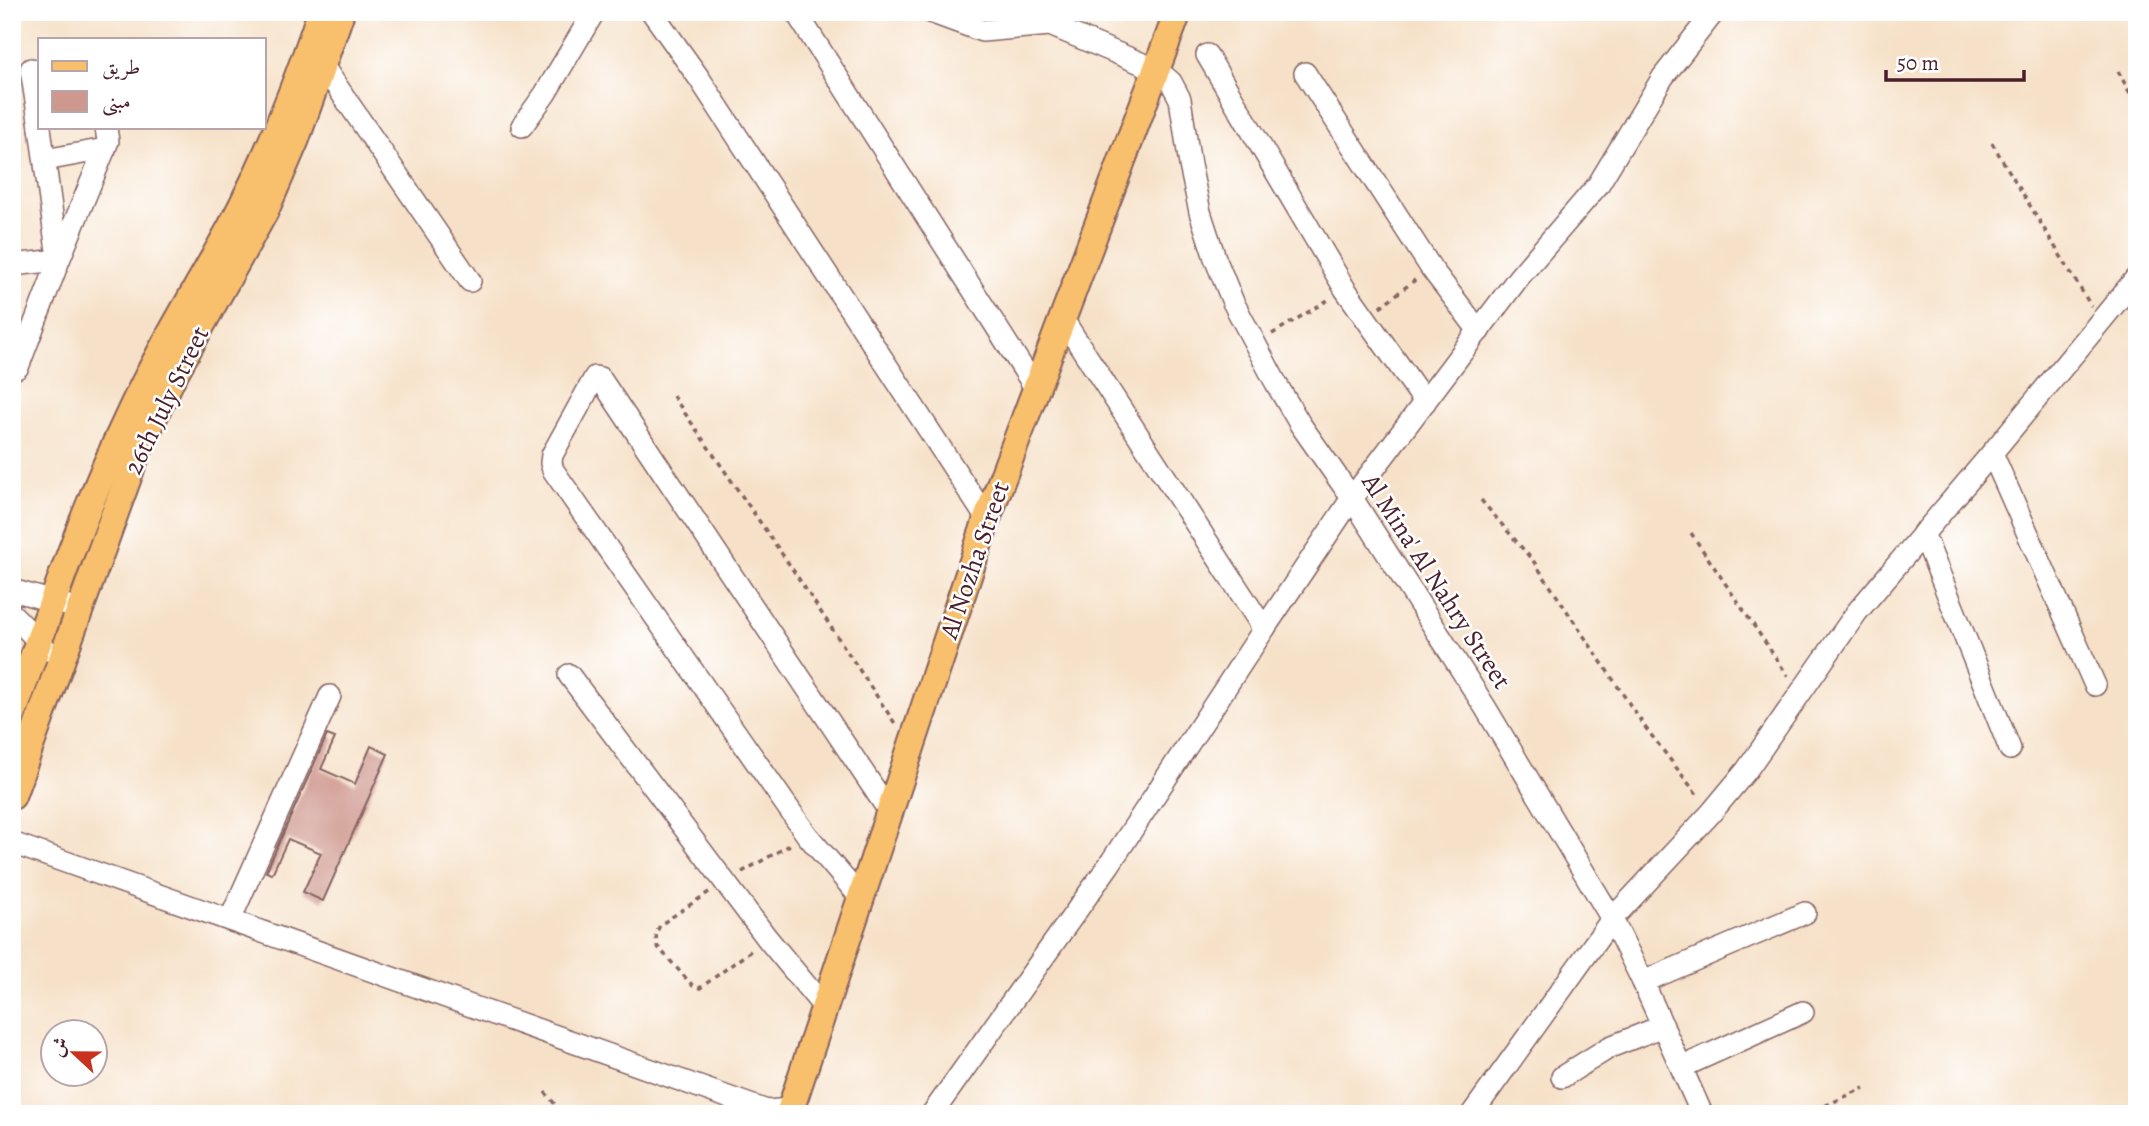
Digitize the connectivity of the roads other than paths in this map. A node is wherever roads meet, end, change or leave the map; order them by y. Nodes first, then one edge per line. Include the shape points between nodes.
1 (321, 12) edge
2 (341, 12) edge
3 (594, 12) edge
4 (652, 12) edge
5 (796, 12) edge
6 (930, 12) edge
7 (1178, 12) edge
8 (1714, 12) edge
9 (1208, 55) dead end
10 (323, 66) junction
11 (31, 69) dead end
12 (1157, 69) junction
13 (1305, 73) dead end
14 (38, 114) edge
15 (522, 126) dead end
16 (40, 130) edge
17 (108, 136) edge
18 (45, 160) junction
19 (59, 260) junction
20 (12, 265) edge
21 (2137, 277) edge
22 (470, 281) dead end
23 (1062, 318) junction
24 (1479, 331) junction
25 (12, 349) edge
26 (1036, 389) junction
27 (1426, 402) junction
28 (1992, 453) junction
29 (1352, 498) junction
30 (987, 519) junction
31 (1923, 533) junction
32 (12, 590) edge
33 (53, 602) junction
34 (80, 609) junction
35 (12, 614) edge
36 (1264, 629) junction
37 (39, 642) junction
38 (60, 664) junction
39 (569, 675) dead end
40 (2095, 685) dead end
41 (330, 696) dead end
42 (12, 716) edge
43 (2010, 749) dead end
44 (12, 796) edge
45 (889, 811) junction
46 (12, 843) edge
47 (860, 897) junction
48 (1805, 913) dead end
49 (1612, 919) junction
50 (230, 920) junction
51 (1643, 982) junction
52 (824, 1007) junction
53 (1802, 1012) dead end
54 (1663, 1026) junction
55 (1682, 1067) junction
56 (1562, 1077) dead end
57 (789, 1112) edge
58 (932, 1114) edge
59 (1472, 1114) edge
60 (1702, 1114) edge

1 - 33 main road, 26th July Street via 264,160 127,418
2 - 10 main road, 26th July Street
3 - 15 street
4 - 30 street
5 - 26 street
6 - 12 street via 982,31 1050,25
7 - 12 main road, Al Nozha Street
8 - 24 street via 1663,77 1598,186 1519,276
9 - 27 street via 1345,289
10 - 22 street
10 - 34 main road, 26th July Street via 265,211 153,419
11 - 14 street
12 - 23 main road, Al Nozha Street
12 - 29 street, Al Mina' Al Nahry Street via 1180,99 1200,212 1233,302 1300,424
13 - 24 street via 1431,268
16 - 18 street
17 - 18 street
17 - 19 street
18 - 19 street
19 - 20 street
19 - 25 street via 16,368
21 - 28 street
23 - 26 main road, Al Nozha Street
23 - 36 street
24 - 27 street
26 - 30 main road, Al Nozha Street
27 - 29 street
28 - 31 street
28 - 40 street
29 - 36 street
29 - 49 street, Al Mina' Al Nahry Street
30 - 45 main road, Al Nozha Street
31 - 43 street
31 - 49 street via 1857,612 1746,771
32 - 33 street
33 - 34 street
33 - 37 main road, 26th July Street
34 - 38 main road, 26th July Street
35 - 37 street
36 - 58 street via 1109,865
37 - 38 street
37 - 42 main road, 26th July Street
38 - 44 main road, 26th July Street
39 - 52 street
41 - 50 street
45 - 47 main road, Al Nozha Street
45 - 47 street via 600,378 595,377 552,455 553,470 807,835
46 - 50 street
47 - 52 main road, Al Nozha Street
48 - 51 street
49 - 51 street, Al Mina' Al Nahry Street
49 - 59 street
50 - 57 street via 767,1111
51 - 54 street, Al Mina' Al Nahry Street
52 - 57 main road, Al Nozha Street
53 - 55 street
54 - 55 street, Al Mina' Al Nahry Street
54 - 56 street via 1611,1047
55 - 60 street, Al Mina' Al Nahry Street

